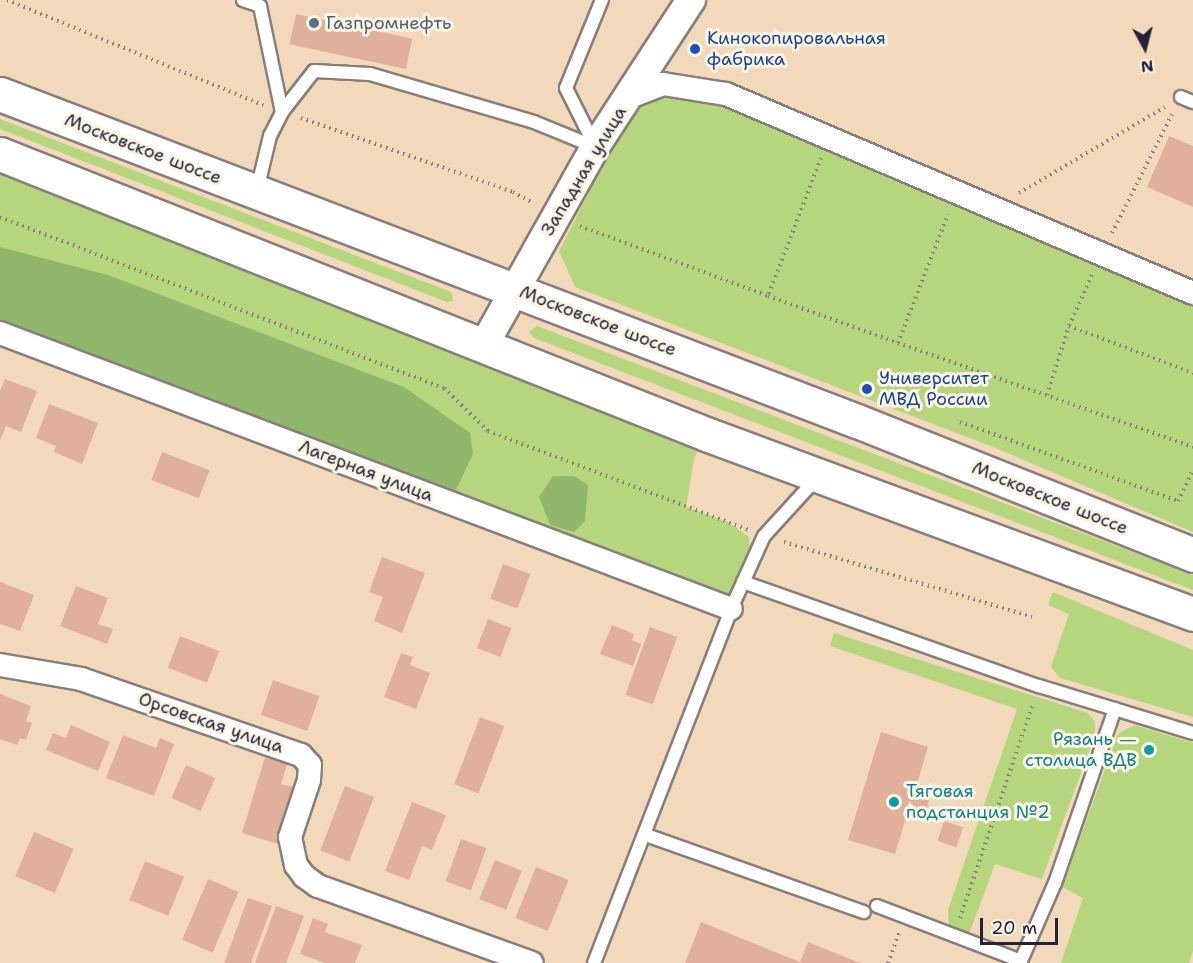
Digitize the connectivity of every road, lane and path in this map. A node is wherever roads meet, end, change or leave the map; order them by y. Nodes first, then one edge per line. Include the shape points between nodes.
1 (7, 0) edge
2 (243, 0) edge
3 (602, 0) edge
4 (691, 0) edge
5 (0, 94) edge
6 (627, 98) junction
7 (1187, 100) edge
8 (282, 112) junction
9 (829, 138) junction
10 (595, 147) junction
11 (0, 154) edge
12 (957, 191) junction
13 (257, 192) junction
14 (996, 207) junction
15 (556, 215) junction
16 (0, 218) edge
17 (516, 290) junction
18 (1193, 293) edge
19 (768, 296) junction
20 (1069, 326) dead end
21 (0, 333) edge
22 (898, 343) junction
23 (484, 345) junction
24 (1047, 395) junction
25 (960, 422) dead end
26 (1193, 447) edge
27 (1193, 470) edge
28 (818, 477) junction
29 (1193, 487) edge
30 (1186, 488) junction
31 (764, 536) junction
32 (1193, 555) edge
33 (743, 582) junction
34 (731, 609) junction
35 (1193, 614) edge
36 (1032, 618) dead end
37 (0, 664) edge
38 (1039, 686) junction
39 (1115, 709) junction
40 (1193, 733) edge
41 (646, 835) junction
42 (877, 906) dead end
43 (864, 912) dead end
44 (906, 917) junction
45 (954, 936) junction
46 (1020, 962) edge
47 (532, 963) edge
48 (594, 963) edge
49 (888, 963) edge

1 - 8 path
2 - 8 lane via 260,6
3 - 10 lane via 566,88
4 - 6 street, Западная улица
5 - 13 main road, Московское шоссе
6 - 9 street via 663,84 726,94
6 - 10 street, Западная улица
7 - 14 path
8 - 10 lane via 314,71 370,74 534,122
8 - 13 lane via 270,136
8 - 15 path via 513,192
9 - 12 street
9 - 19 path
10 - 15 street, Западная улица
11 - 23 main road
12 - 14 street
12 - 22 path
13 - 17 main road, Московское шоссе
14 - 18 street
15 - 17 street, Западная улица
15 - 19 path
16 - 31 path via 444,388 488,431
17 - 23 street, Западная улица
17 - 32 main road, Московское шоссе
19 - 22 path
20 - 24 path
21 - 34 street, Лагерная улица
22 - 24 path
23 - 28 main road
24 - 26 path
25 - 30 path via 1178,501
27 - 30 path
28 - 31 lane
28 - 35 main road
29 - 30 path
31 - 33 lane
31 - 36 path
33 - 34 lane
33 - 38 lane
34 - 41 lane
37 - 47 street, Орсовская улица via 81,679 301,755 310,765 309,780 290,837 296,865 304,876 318,886
38 - 39 lane
38 - 45 path
39 - 40 lane
39 - 46 lane via 1054,884
41 - 43 lane
41 - 48 lane
42 - 44 lane
44 - 45 lane
44 - 49 path
45 - 46 lane

